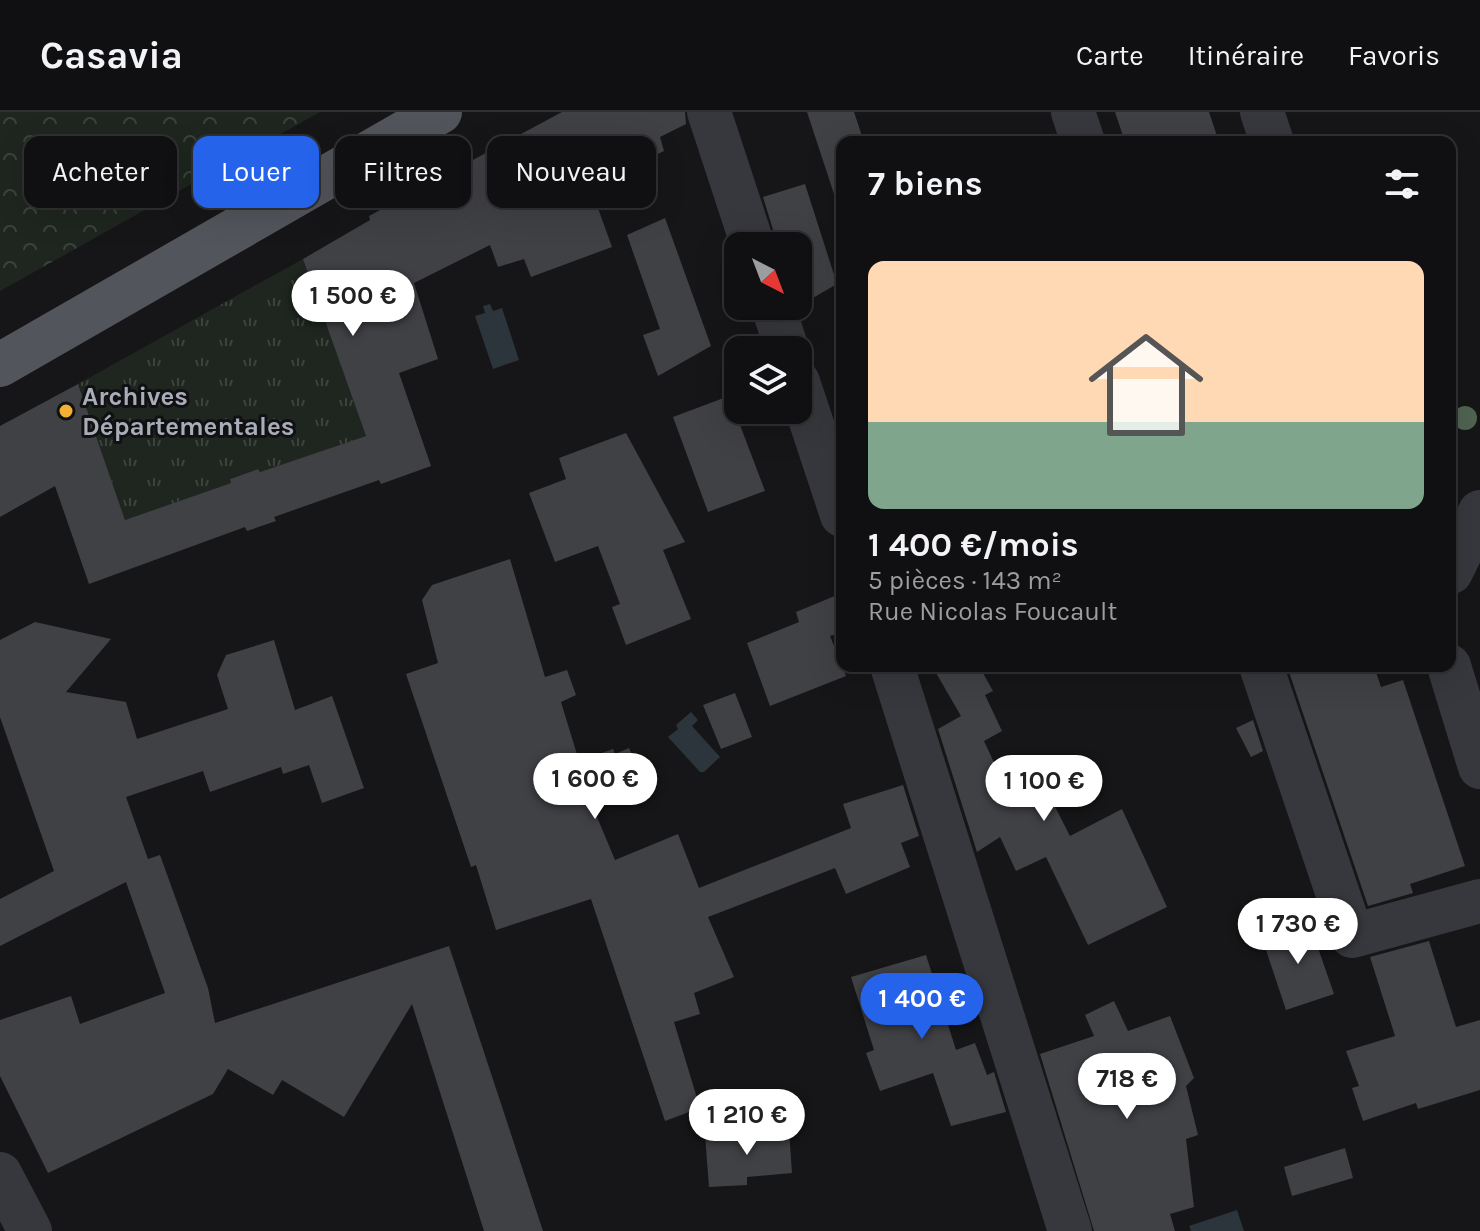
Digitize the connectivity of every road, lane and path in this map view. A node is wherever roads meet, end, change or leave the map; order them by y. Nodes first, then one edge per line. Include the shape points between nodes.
1 (440, 112) edge
2 (709, 112) edge
3 (1073, 112) edge
4 (1262, 112) edge
5 (1081, 136) edge
6 (1270, 136) edge
7 (748, 232) edge
8 (0, 365) edge
9 (812, 424) edge
10 (836, 497) edge
11 (1480, 512) edge
12 (1460, 569) edge
13 (894, 672) edge
14 (1263, 672) edge
15 (1451, 672) edge
16 (1477, 744) edge
17 (1479, 904) edge
18 (0, 1174) edge
19 (30, 1231) edge
20 (1070, 1231) edge

1 - 8 main road
2 - 7 street
3 - 5 street
4 - 6 street
9 - 10 street
11 - 12 street
13 - 20 street
14 - 17 street via 1352,936
15 - 16 street
18 - 19 street

